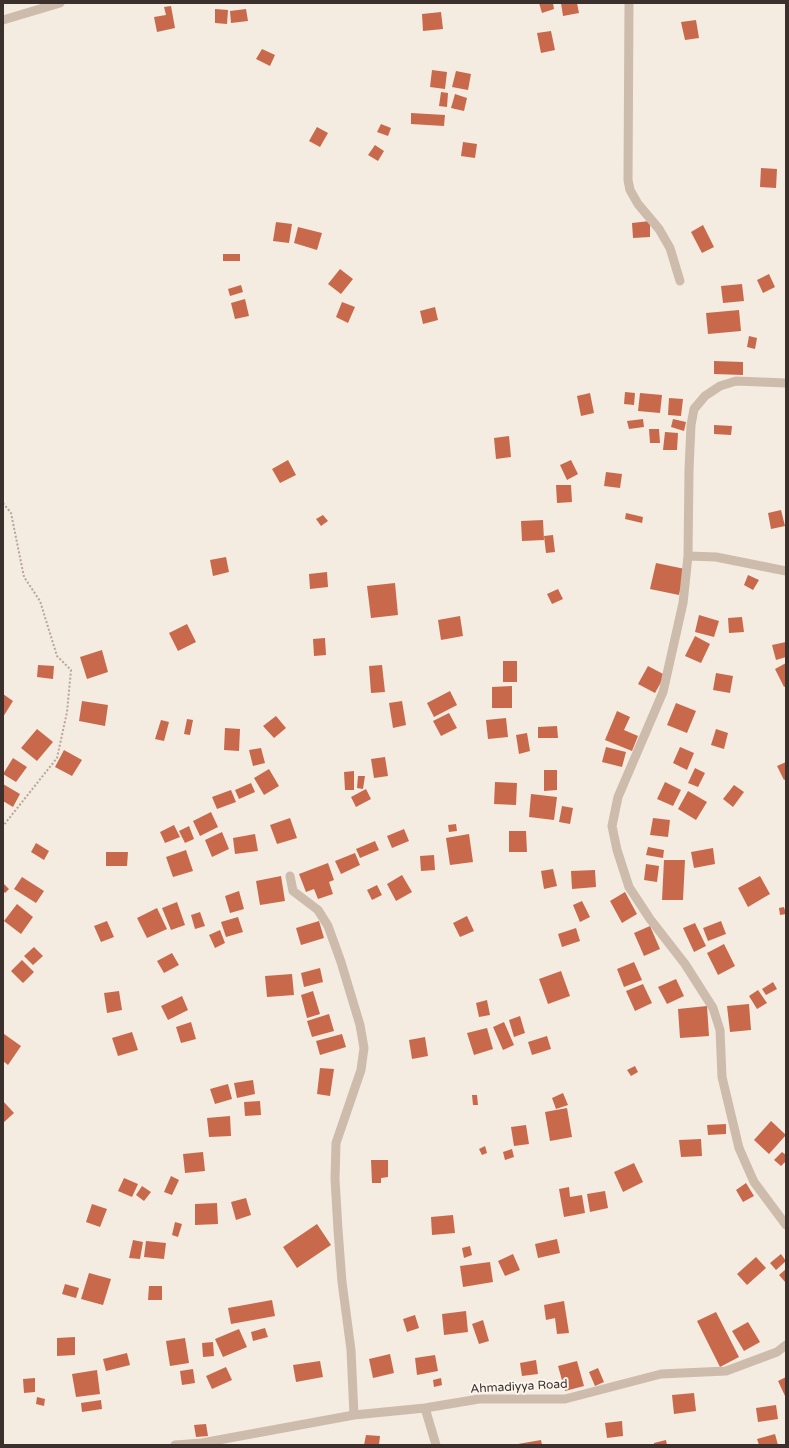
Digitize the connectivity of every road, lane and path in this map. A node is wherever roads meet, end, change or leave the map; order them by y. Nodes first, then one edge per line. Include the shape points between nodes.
1 (60, 3) edge
2 (629, 3) edge
3 (3, 20) edge
4 (680, 281) dead end
5 (786, 383) edge
6 (3, 503) edge
7 (688, 556) junction
8 (786, 571) edge
9 (3, 826) edge
10 (290, 876) dead end
11 (786, 1225) edge
12 (786, 1345) edge
13 (425, 1408) junction
14 (354, 1415) junction
15 (175, 1445) edge
16 (436, 1445) edge

1 - 3 street
2 - 4 street via 629,185 638,204 659,229 670,248
5 - 7 street via 736,381 720,386 705,396 694,409 689,470
6 - 9 path via 11,513 24,577 40,600 57,656 72,670 58,758
7 - 8 street via 716,557
7 - 11 street via 683,603 663,692 618,797 612,826 629,887 689,969 713,1008 720,1030 722,1076 738,1148 754,1182
10 - 14 street via 293,891 318,910 328,926 360,1026 364,1048 361,1070 336,1143 335,1179 342,1282 351,1350
12 - 13 street, Ahmadiyya Road via 777,1352 726,1371 661,1374 565,1399 479,1399
13 - 14 street, Ahmadiyya Road
13 - 16 street
14 - 15 street, Ahmadiyya Road via 202,1443

